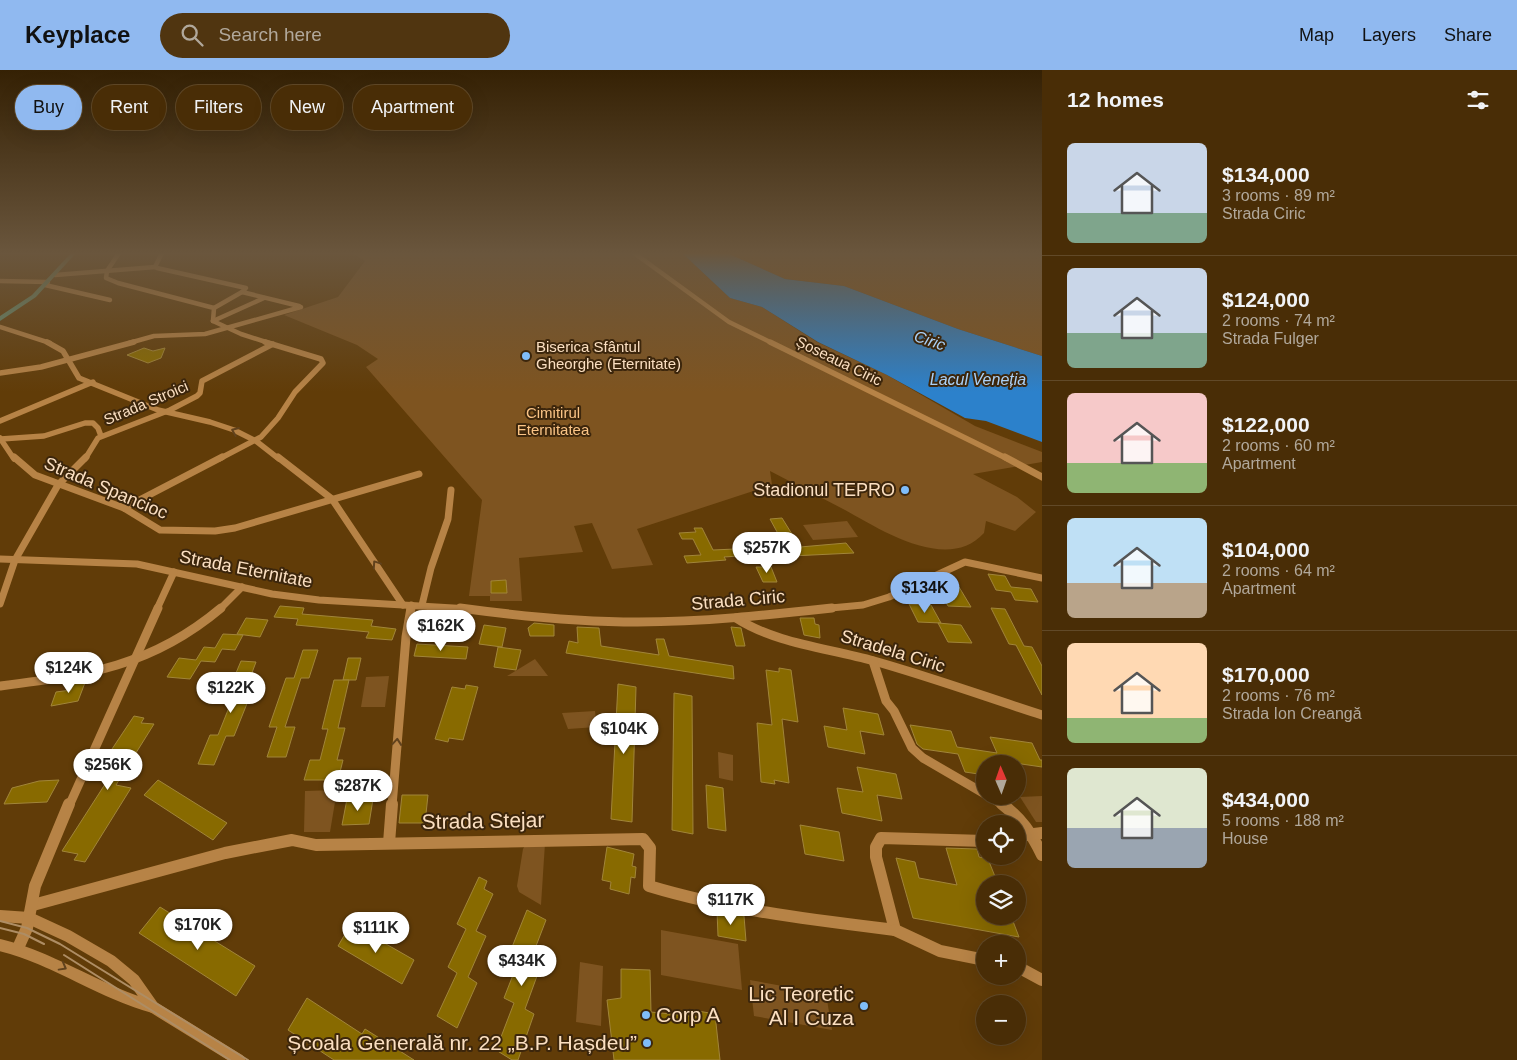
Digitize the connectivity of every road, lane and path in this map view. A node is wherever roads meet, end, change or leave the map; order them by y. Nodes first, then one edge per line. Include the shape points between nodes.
1 (29, 299) edge
2 (107, 299) edge
3 (180, 299) edge
4 (229, 299) edge
5 (261, 299) edge
6 (269, 299) edge
7 (698, 299) edge
8 (110, 300) dead end
9 (214, 308) junction
10 (0, 319) edge
11 (213, 321) junction
12 (0, 327) edge
13 (226, 328) junction
14 (272, 344) junction
15 (68, 360) junction
16 (0, 373) edge
17 (93, 382) junction
18 (164, 412) junction
19 (0, 421) edge
20 (101, 436) junction
21 (0, 438) edge
22 (256, 441) junction
23 (419, 474) dead end
24 (1042, 477) edge
25 (58, 485) junction
26 (451, 490) dead end
27 (332, 499) junction
28 (124, 508) junction
29 (15, 560) junction
30 (0, 561) edge
31 (174, 572) junction
32 (1042, 578) edge
33 (242, 587) junction
34 (0, 604) edge
35 (407, 605) junction
36 (422, 605) junction
37 (515, 616) joint
38 (736, 618) junction
39 (136, 657) junction
40 (873, 661) junction
41 (0, 686) edge
42 (1042, 715) edge
43 (976, 789) edge
44 (1005, 805) edge
45 (1037, 833) edge
46 (976, 840) edge
47 (389, 843) junction
48 (1042, 855) edge
49 (33, 906) junction
50 (0, 916) edge
51 (30, 918) junction
52 (895, 930) junction
53 (0, 945) edge
54 (18, 948) junction
55 (976, 958) edge
56 (1026, 971) edge
57 (1042, 980) edge
58 (153, 1007) junction
59 (239, 1060) edge

1 - 10 main road
2 - 8 street
3 - 9 street
4 - 9 street
5 - 11 street
6 - 13 street via 301,307
7 - 24 street, Șoseaua Ciric via 729,322 971,439
9 - 11 street
11 - 13 street
12 - 15 street via 48,343 64,352
13 - 14 street
13 - 15 street via 205,334 154,336
14 - 18 street, Strada Stroici via 202,381 197,396
14 - 22 street via 324,361 292,396 270,429
15 - 16 street
15 - 17 street via 75,374
17 - 18 street
17 - 19 street
18 - 20 street, Strada Stroici
22 -> 18 street via 234,430
20 - 21 street via 96,425 84,423 45,436
20 - 25 street, Strada Stroici via 88,456
21 - 25 street, Strada Spancioc via 26,469
22 - 27 street
22 - 28 street
23 - 27 street, Strada Spancioc
25 - 28 street, Strada Spancioc
25 - 29 street, Strada Stroici
26 - 36 street via 446,531
27 - 28 street, Strada Spancioc via 256,523 215,531 160,530
35 -> 27 street
29 - 30 street, Strada Eternitate
29 - 31 street, Strada Eternitate via 123,562
29 - 34 street, Strada Stroici
31 - 33 street, Strada Eternitate
31 - 39 street
32 - 38 street, Strada Ciric via 965,562 875,602
33 - 35 street, Strada Eternitate via 296,598
33 - 39 street via 215,613 180,638
35 - 36 street, Strada Eternitate
47 -> 35 street
36 - 37 street, Strada Eternitate
37 - 38 street, Strada Ciric via 638,622
38 - 40 street, Stradela Ciric via 782,636
39 - 41 street via 66,678
39 - 49 street via 35,886
40 - 42 street, Stradela Ciric
40 - 43 street via 886,702 912,748 923,758
44 - 45 street
45 - 48 street
46 - 52 street via 881,838 876,847 876,857
47 - 49 street, Strada Stejar via 316,845 292,840 182,864
47 - 52 street, Strada Stejar via 643,839 650,848 649,886 680,895
49 - 51 street
50 - 51 street
51 - 54 street
51 - 58 street via 112,961 134,980
52 - 55 street, Strada Stejar via 940,951
53 - 54 street
54 -> 58 street via 53,961 103,989
56 - 57 street
58 - 59 street

